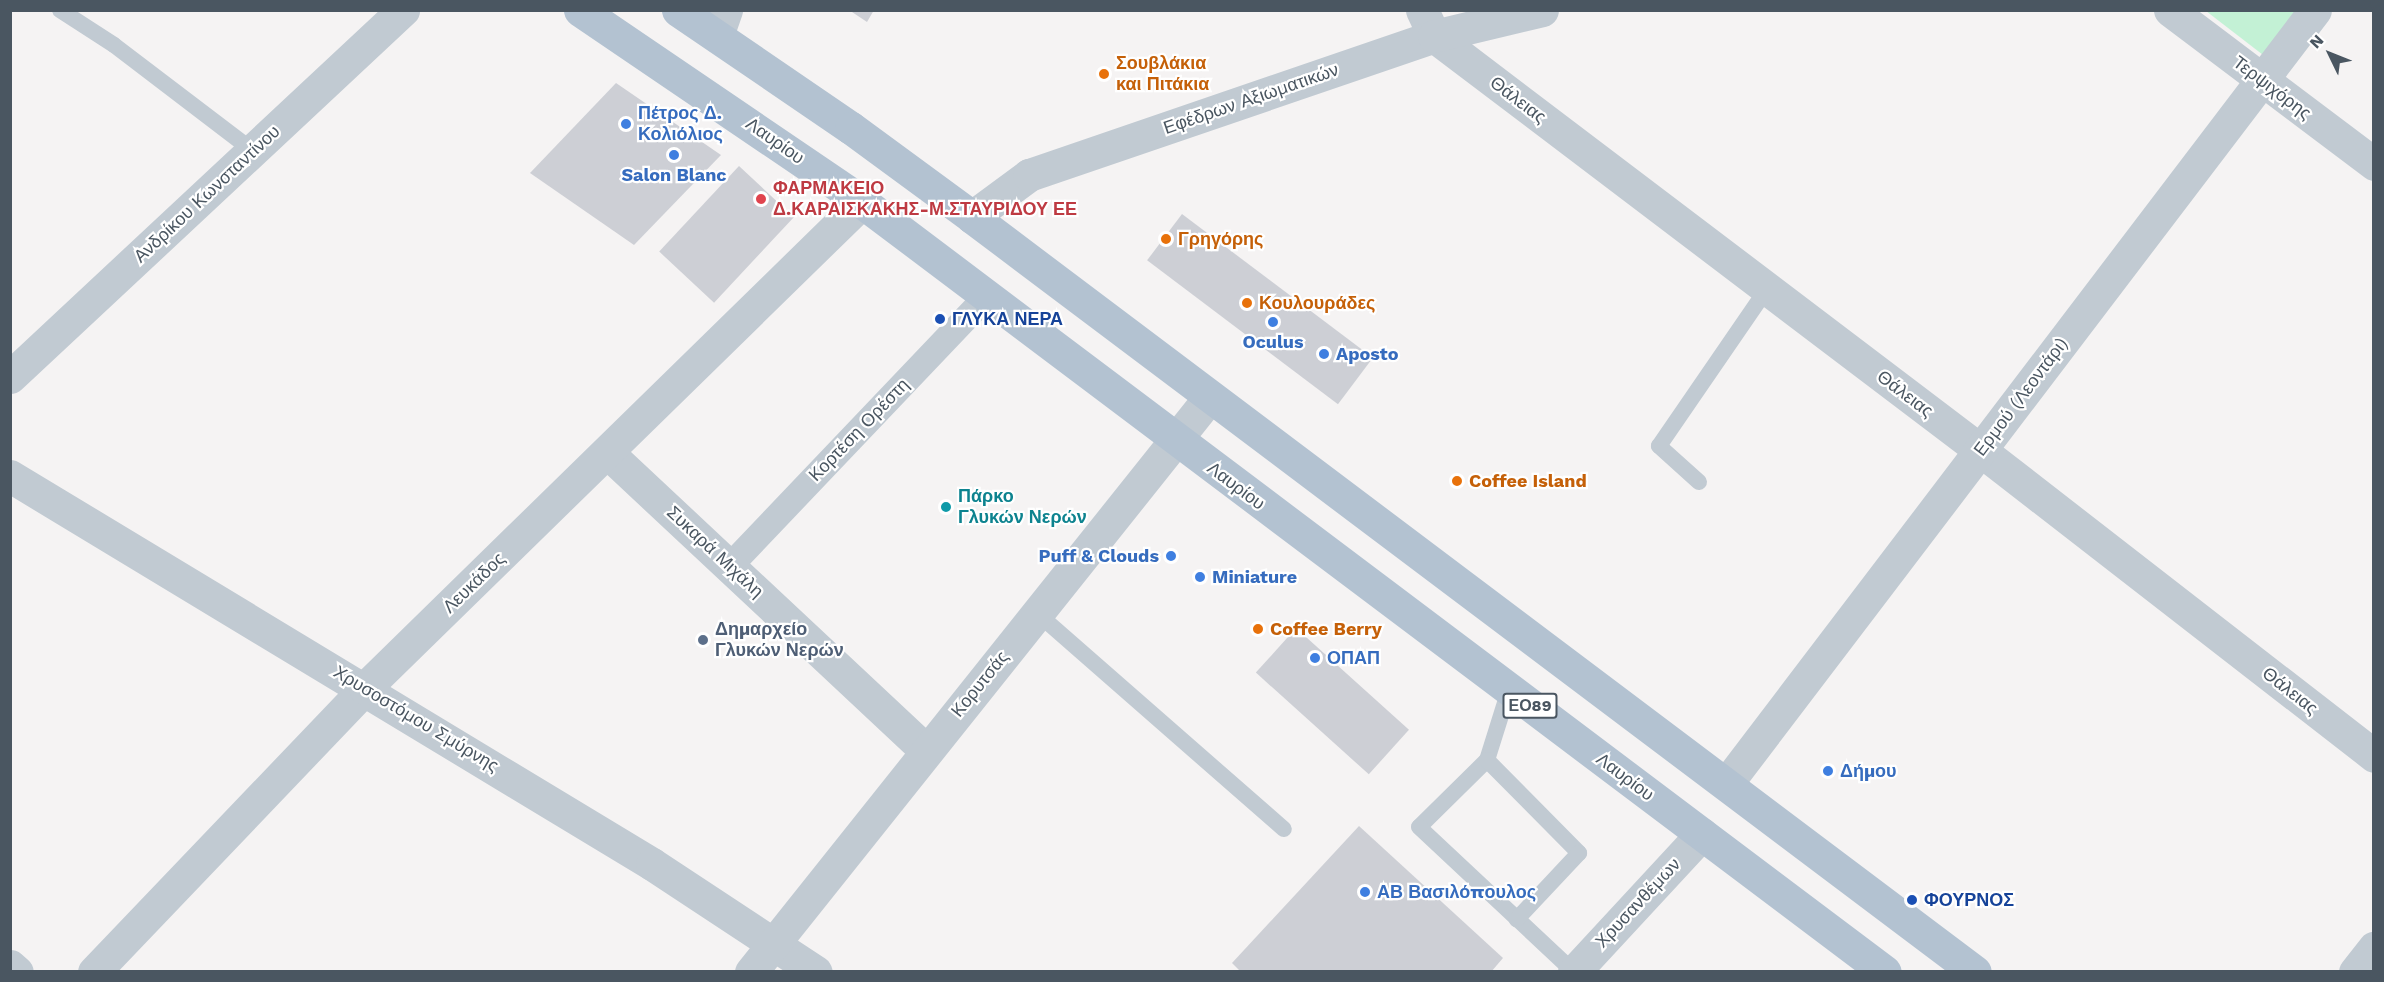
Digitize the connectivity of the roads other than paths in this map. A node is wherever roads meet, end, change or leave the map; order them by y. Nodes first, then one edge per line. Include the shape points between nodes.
1 (60, 10) edge
2 (403, 10) edge
3 (580, 10) edge
4 (678, 10) edge
5 (1542, 10) edge
6 (2170, 10) edge
7 (2315, 10) edge
8 (722, 23) edge
9 (1428, 23) edge
10 (2261, 81) junction
11 (254, 151) junction
12 (2373, 164) edge
13 (862, 202) junction
14 (972, 217) junction
15 (1767, 289) junction
16 (988, 295) junction
17 (10, 377) edge
18 (1209, 398) junction
19 (1175, 440) junction
20 (1980, 450) junction
21 (608, 453) junction
22 (10, 476) edge
23 (1699, 482) dead end
24 (730, 566) junction
25 (1037, 613) junction
26 (365, 688) junction
27 (1509, 690) junction
28 (926, 751) junction
29 (2373, 756) edge
30 (1486, 760) junction
31 (1727, 783) junction
32 (1284, 829) dead end
33 (1702, 834) junction
34 (1517, 919) junction
35 (773, 943) junction
36 (2373, 948) edge
37 (10, 966) edge
38 (17, 972) edge
39 (94, 972) edge
40 (751, 972) edge
41 (816, 972) edge
42 (1574, 972) edge
43 (1885, 972) edge
44 (1975, 972) edge
45 (2355, 972) edge

1 - 11 lane via 114,45
2 - 11 street, Ανδρίκου Κωνσταντίνου
3 - 13 main road, Λαυρίου / ΕΟ89
4 - 8 main road
5 - 9 street, Εφέδρων Αξιωματικών
6 - 10 street, Τερψιχόρης
7 - 10 street, Ερμού (Λεοντάρι)
8 - 14 main road
9 - 14 street, Εφέδρων Αξιωματικών via 1029,175
9 - 15 street, Θάλειας
10 - 12 street, Τερψιχόρης
10 - 20 street, Ερμού (Λεοντάρι)
11 - 17 street, Ανδρίκου Κωνσταντίνου
13 - 16 main road, Λαυρίου / ΕΟ89
13 - 21 street, Λευκάδος
14 - 18 main road
15 - 20 street, Θάλειας
15 - 23 lane via 1659,446
16 - 19 main road, Λαυρίου / ΕΟ89
16 - 24 street, Κορτέση Ορέστη
18 - 19 street, Κορυτσάς
18 - 31 main road
19 - 25 street, Κορυτσάς
19 - 27 main road, Λαυρίου / ΕΟ89
20 - 29 street, Θάλειας
20 - 31 street, Ερμού (Λεοντάρι)
21 - 24 street, Συκαρά Μιχάλη
21 - 26 street, Λευκάδος
22 - 26 street, Χρυσοστόμου Σμύρνης
24 - 28 street, Συκαρά Μιχάλη
25 - 28 street, Κορυτσάς
25 - 32 lane
26 - 35 street, Χρυσοστόμου Σμύρνης
26 - 39 street, Λευκάδος
27 - 30 lane
27 - 33 main road, Λαυρίου / ΕΟ89
28 - 35 street, Κορυτσάς
30 - 34 lane via 1580,853
30 - 34 lane via 1419,828
31 - 44 main road
33 - 42 street, Χρυσανθέμων
33 - 43 main road, Λαυρίου / ΕΟ89
34 - 42 lane
35 - 40 street, Κορυτσάς
35 - 41 street, Χρυσοστόμου Σμύρνης
36 - 45 street
37 - 38 street

